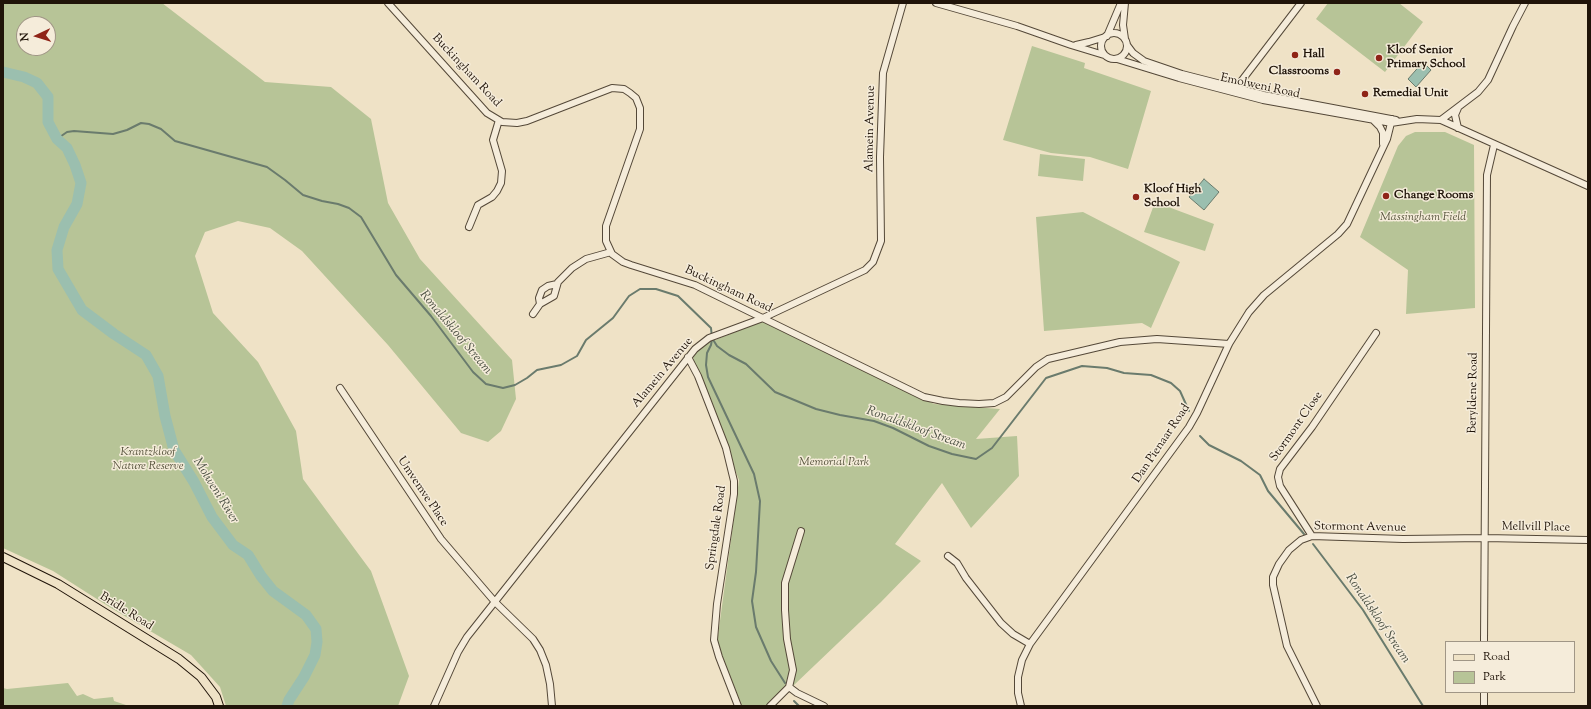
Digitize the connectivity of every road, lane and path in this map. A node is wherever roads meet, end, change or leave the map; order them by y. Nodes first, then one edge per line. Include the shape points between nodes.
1 (388, 3) edge
2 (903, 3) edge
3 (936, 3) edge
4 (1121, 3) edge
5 (1125, 3) edge
6 (1301, 3) edge
7 (1525, 3) edge
8 (1106, 37) junction
9 (1126, 42) junction
10 (1071, 45) junction
11 (1104, 55) junction
12 (1117, 59) junction
13 (1248, 73) junction
14 (1236, 88) junction
15 (1245, 90) junction
16 (1458, 108) junction
17 (499, 120) junction
18 (1441, 120) junction
19 (1373, 121) junction
20 (1392, 121) junction
21 (1458, 128) junction
22 (1494, 145) junction
23 (1383, 146) junction
24 (1588, 186) edge
25 (469, 227) dead end
26 (611, 252) junction
27 (557, 284) junction
28 (540, 304) junction
29 (533, 314) dead end
30 (763, 318) junction
31 (1376, 334) dead end
32 (1229, 344) junction
33 (688, 357) junction
34 (340, 388) dead end
35 (801, 532) dead end
36 (1312, 536) junction
37 (1484, 538) junction
38 (1588, 540) edge
39 (948, 556) dead end
40 (3, 557) edge
41 (495, 602) junction
42 (1484, 641) edge
43 (1030, 644) junction
44 (789, 687) junction
45 (1484, 693) edge
46 (219, 706) edge
47 (434, 706) edge
48 (552, 706) edge
49 (738, 706) edge
50 (770, 706) edge
51 (824, 706) edge
52 (1021, 706) edge
53 (1317, 706) edge
54 (1484, 706) edge

1 - 17 street, Buckingham Road via 487,113
2 - 30 street, Alamein Avenue via 883,73 880,157 882,226 878,251 865,270
3 - 10 street via 1017,26
4 - 8 street
5 - 9 street via 1123,25
6 - 13 street
7 - 16 street via 1488,80
8 - 9 street via 1117,34
8 - 10 street
8 - 11 street via 1101,44
9 - 12 street via 1126,52
9 - 14 street, Emolweni Road via 1133,53 1144,61
10 - 11 street
11 - 12 street
12 - 19 street, Emolweni Road via 1256,99
13 - 14 street
13 - 15 street
14 - 15 street, Emolweni Road
15 - 20 street, Emolweni Road
16 - 18 street
16 - 21 street via 1455,116
17 - 25 street via 493,140 502,171 501,183 492,197 478,205
17 - 26 street, Buckingham Road via 508,123 527,121 612,88 624,89 636,98 640,108 640,129 606,226 605,237
18 - 20 street, Emolweni Road
18 - 21 street, Emolweni Road
19 - 20 street, Emolweni Road
19 - 23 street via 1378,123 1383,133
20 - 23 street, Dan Pienaar Road
21 - 22 street, Emolweni Road
22 - 24 street, Emolweni Road
22 - 37 street, Beryldene Road via 1487,175
23 - 32 street, Dan Pienaar Road via 1344,228 1255,304
26 - 27 street via 580,262 562,276
26 - 30 street, Buckingham Road via 623,262 685,280
27 - 28 street via 556,294
27 - 28 street via 542,290
28 - 29 street
30 - 32 street, Buckingham Road via 924,397 979,404 994,403 1006,397 1036,367 1057,356 1120,342 1150,339
30 - 33 street, Alamein Avenue via 712,337
31 - 36 street, Stormont Close via 1280,469 1280,486
32 - 43 street, Dan Pienaar Road via 1189,427
33 - 41 street, Alamein Avenue
33 - 49 street, Springdale Road via 726,448 733,477 734,494 714,640
34 - 41 street, Umvemve Place via 441,539
35 - 44 street via 785,583 787,639 793,670
36 - 37 street, Stormont Avenue
36 - 53 street, Stormont Avenue via 1301,540 1289,550 1275,570 1272,585 1287,646
37 - 38 street, Mellvill Place
37 - 42 street, Beryldene Road
39 - 43 street via 957,562 966,578 1001,623
40 - 46 main road, Bridle Road via 58,584 179,659 201,677 216,697
41 - 47 street, Alamein Avenue via 467,636
41 - 48 street, Umvemve Place via 533,639 540,650 546,665
43 - 52 street, Dan Pienaar Road via 1022,660 1018,677
44 - 50 street
44 - 51 street
45 - 54 street

